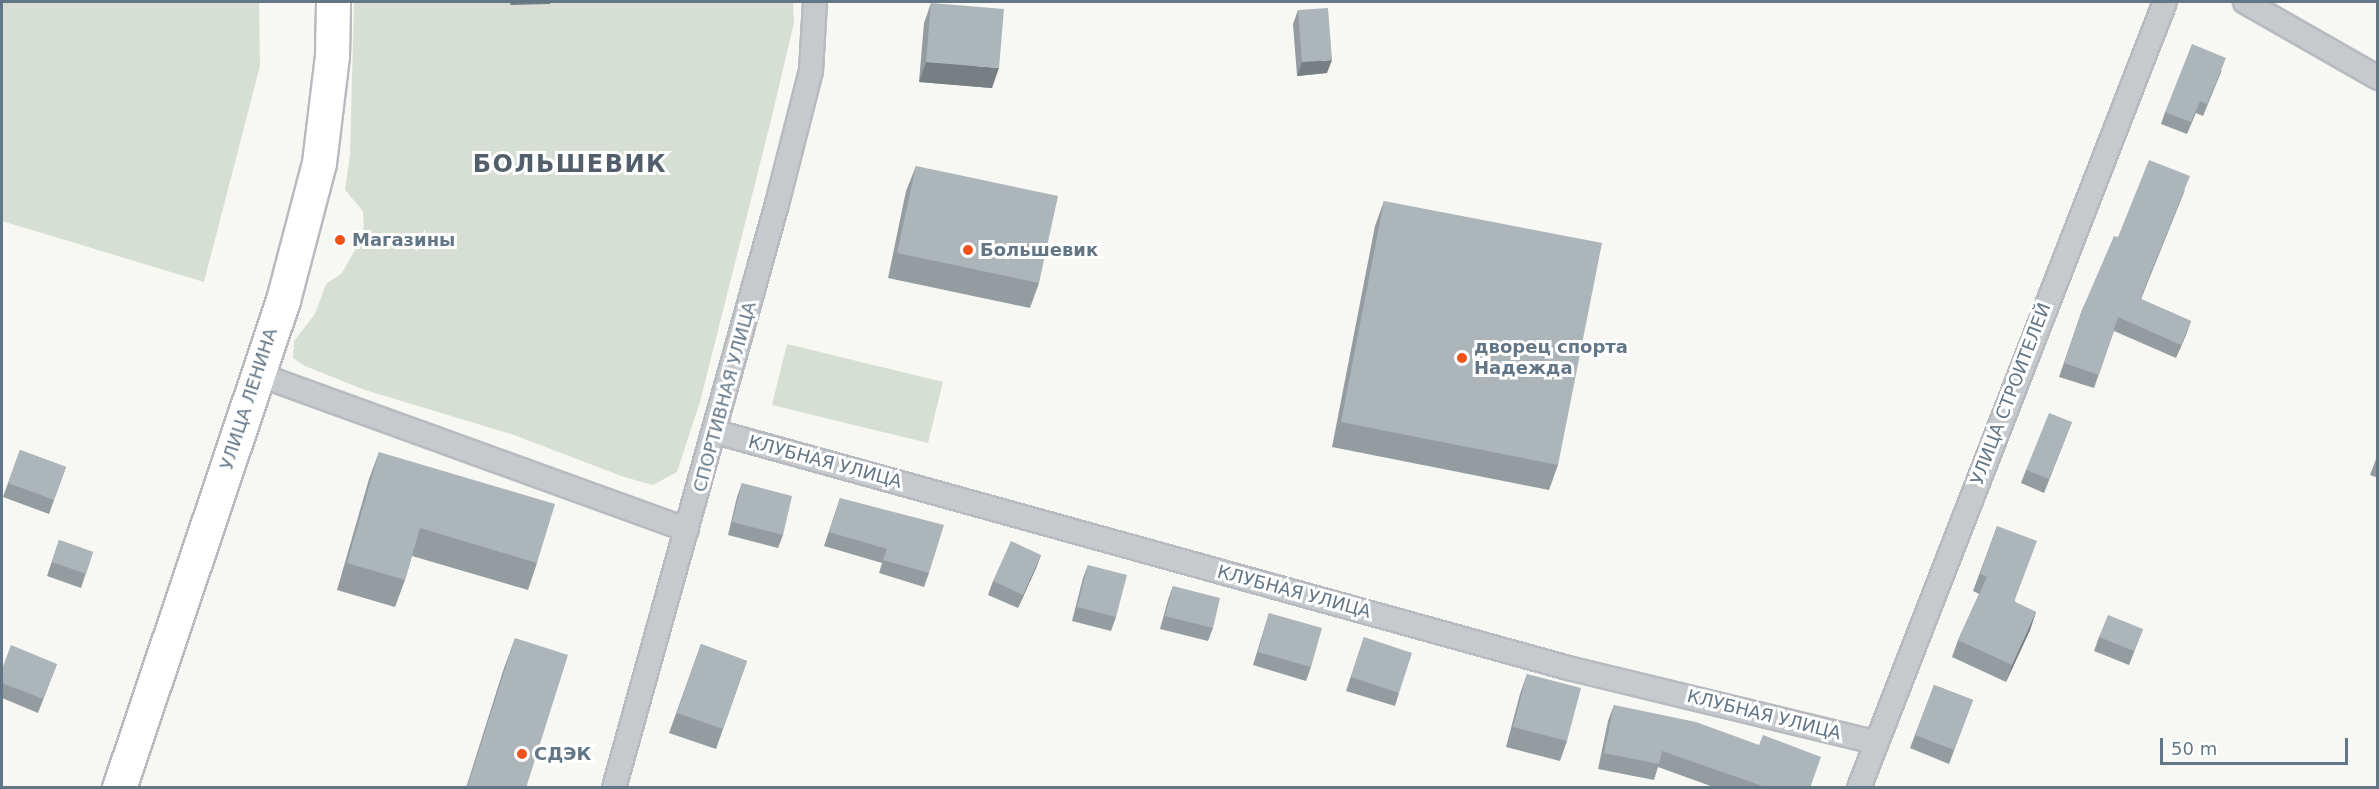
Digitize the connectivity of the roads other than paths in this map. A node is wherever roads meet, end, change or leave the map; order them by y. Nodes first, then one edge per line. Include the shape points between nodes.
1 (333, 2) edge
2 (815, 2) edge
3 (2165, 2) edge
4 (2245, 2) edge
5 (2378, 78) edge
6 (257, 374) junction
7 (716, 432) junction
8 (687, 530) junction
9 (1874, 742) junction
10 (119, 788) edge
11 (614, 788) edge
12 (1859, 788) edge

1 - 6 main road, УЛИЦА ЛЕНИНА via 333,56 319,163 283,300
2 - 7 street, СПОРТИВНАЯ УЛИЦА via 811,71
3 - 9 street, УЛИЦА СТРОИТЕЛЕЙ
4 - 5 street
6 - 8 street
6 - 10 main road, УЛИЦА ЛЕНИНА
7 - 8 street, СПОРТИВНАЯ УЛИЦА
7 - 9 street, КЛУБНАЯ УЛИЦА via 1568,668
8 - 11 street, СПОРТИВНАЯ УЛИЦА
9 - 12 street, УЛИЦА СТРОИТЕЛЕЙ

